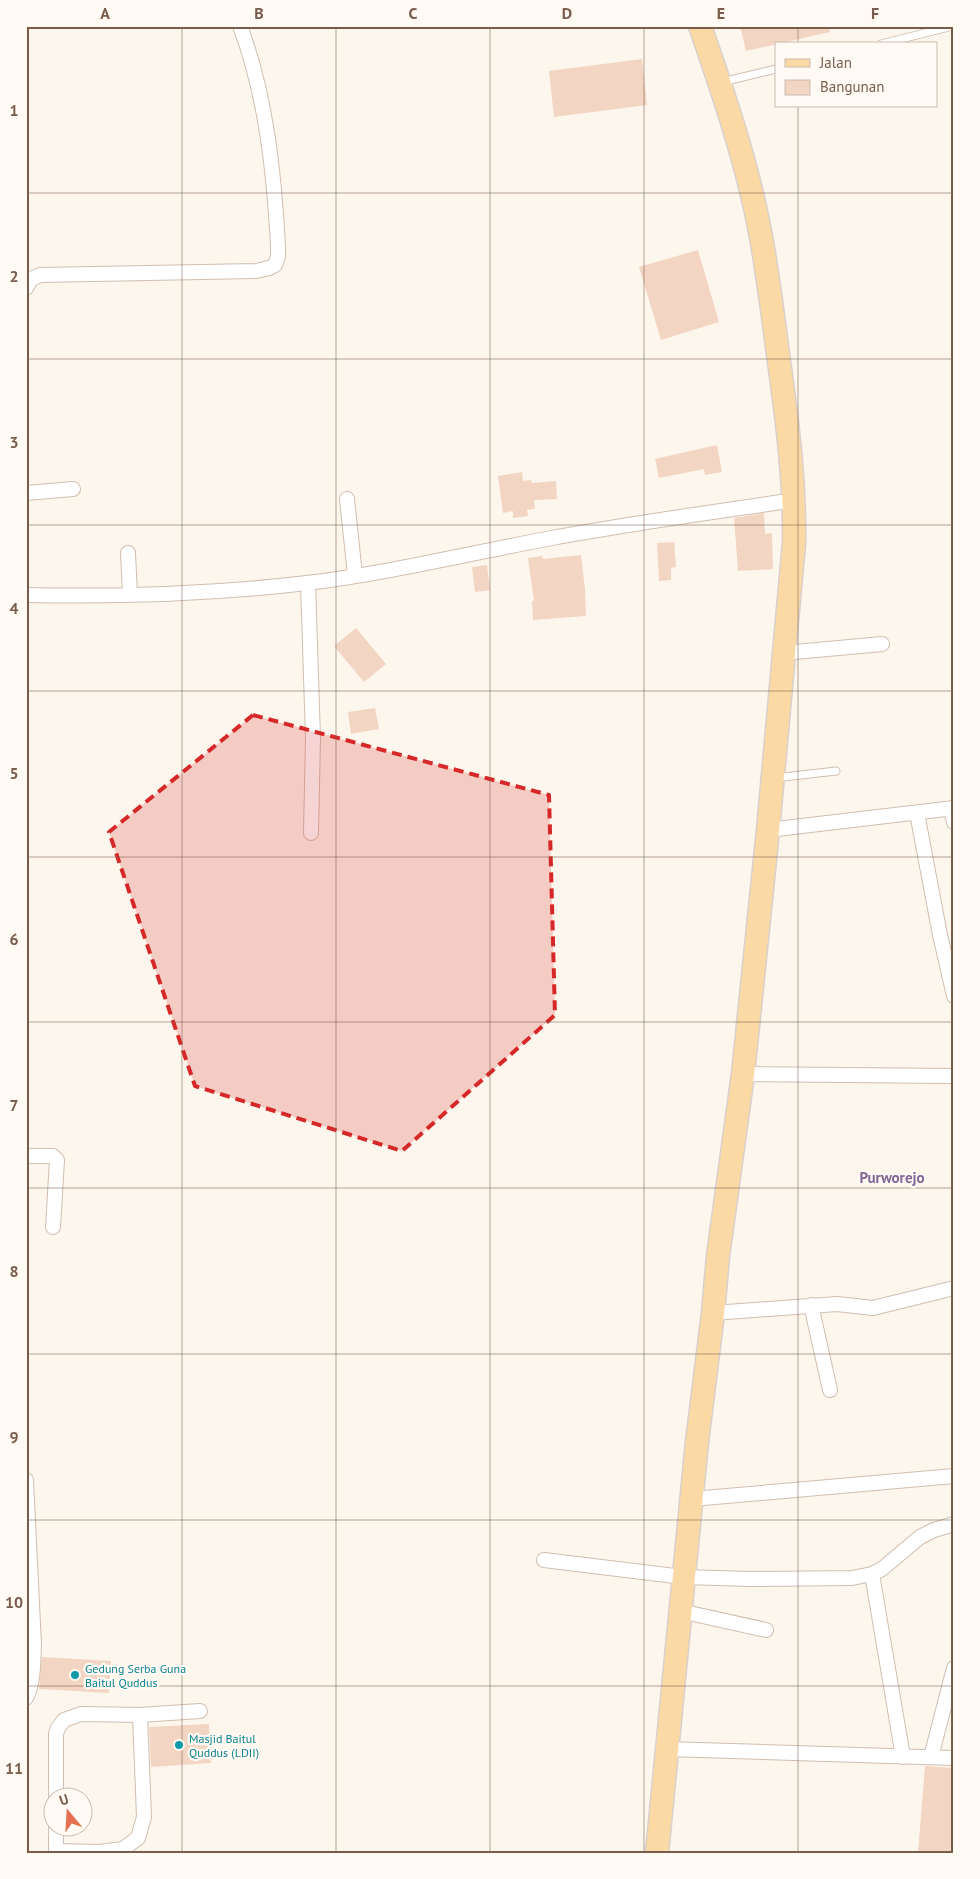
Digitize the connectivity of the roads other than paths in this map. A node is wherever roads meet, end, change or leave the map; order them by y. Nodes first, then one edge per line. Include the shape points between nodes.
1 (240, 26) edge
2 (700, 26) edge
3 (953, 26) edge
4 (889, 42) edge
5 (775, 69) edge
6 (719, 83) junction
7 (26, 288) edge
8 (73, 489) dead end
9 (26, 493) edge
10 (347, 500) dead end
11 (795, 500) junction
12 (128, 553) dead end
13 (355, 575) junction
14 (308, 583) junction
15 (26, 595) edge
16 (130, 595) junction
17 (882, 644) dead end
18 (784, 653) junction
19 (836, 771) dead end
20 (772, 778) junction
21 (952, 808) edge
22 (917, 812) junction
23 (954, 822) edge
24 (768, 830) junction
25 (311, 833) dead end
26 (954, 996) edge
27 (743, 1074) junction
28 (954, 1076) edge
29 (26, 1156) edge
30 (54, 1227) dead end
31 (954, 1288) edge
32 (811, 1306) junction
33 (713, 1312) junction
34 (830, 1390) dead end
35 (954, 1476) edge
36 (26, 1480) edge
37 (692, 1499) junction
38 (954, 1524) edge
39 (28, 1534) edge
40 (544, 1560) dead end
41 (872, 1574) junction
42 (683, 1577) junction
43 (28, 1589) edge
44 (680, 1611) junction
45 (766, 1630) dead end
46 (30, 1645) edge
47 (954, 1668) edge
48 (26, 1698) edge
49 (200, 1711) dead end
50 (140, 1714) junction
51 (667, 1749) junction
52 (903, 1757) junction
53 (931, 1757) junction
54 (954, 1758) edge
55 (56, 1786) edge
56 (56, 1836) edge
57 (56, 1852) edge
58 (658, 1853) edge

1 - 7 street via 261,101 272,161 278,246 275,265 256,271 40,275 31,279
2 - 6 main road
3 - 4 lane
5 - 6 lane
6 - 11 main road via 743,160 761,237
8 - 9 street
10 - 13 street
11 - 13 street via 564,536
11 - 18 main road via 792,577
12 - 16 street
13 - 14 street
14 - 16 street
14 - 25 street via 313,738
15 - 16 street
17 - 18 street
18 - 20 main road
19 - 20 lane
20 - 24 main road
21 - 22 street
21 - 23 street
22 - 24 street
22 - 26 street
24 - 27 main road
27 - 28 street
27 - 33 main road
29 - 30 street via 53,1156 57,1160
31 - 32 street via 872,1308 837,1304
32 - 33 street
32 - 34 street
33 - 37 main road
35 - 37 street
36 - 39 street
37 - 42 main road
38 - 41 street via 920,1537
39 - 43 street
40 - 42 street
41 - 42 street via 832,1579
41 - 52 street
42 - 44 main road
43 - 46 street
44 - 45 street
44 - 51 main road
46 - 48 street via 32,1678
47 - 53 street
49 - 50 street
50 - 55 street via 81,1714 61,1723 56,1737
50 - 57 street via 144,1817 138,1838 123,1849
51 - 52 street
51 - 58 main road
52 - 53 street
53 - 54 street
56 - 57 street

